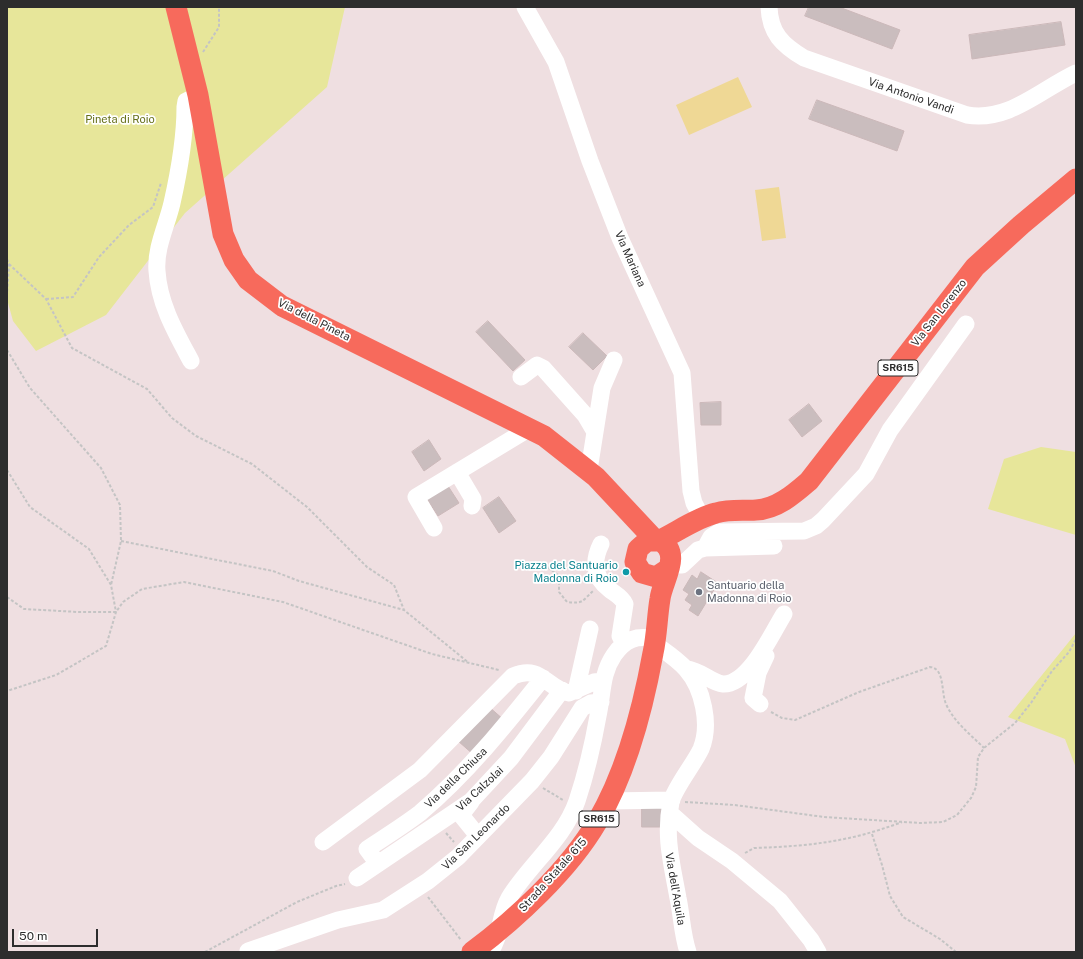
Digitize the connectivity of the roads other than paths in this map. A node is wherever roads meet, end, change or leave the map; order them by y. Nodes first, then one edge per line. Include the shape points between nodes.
1 (176, 7) edge
2 (525, 7) edge
3 (769, 7) edge
4 (1076, 73) edge
5 (198, 95) junction
6 (1076, 179) edge
7 (966, 324) dead end
8 (614, 360) dead end
9 (191, 361) dead end
10 (521, 377) dead end
11 (530, 428) junction
12 (595, 432) junction
13 (589, 470) junction
14 (457, 472) junction
15 (606, 488) junction
16 (472, 506) dead end
17 (699, 520) junction
18 (434, 528) dead end
19 (657, 540) junction
20 (601, 544) dead end
21 (774, 546) dead end
22 (705, 548) junction
23 (670, 565) junction
24 (637, 566) junction
25 (784, 614) dead end
26 (590, 629) dead end
27 (656, 638) junction
28 (767, 642) junction
29 (624, 644) junction
30 (686, 669) junction
31 (543, 678) junction
32 (602, 681) junction
33 (569, 691) junction
34 (601, 702) junction
35 (760, 704) road end
36 (563, 739) junction
37 (590, 751) junction
38 (471, 801) junction
39 (608, 801) junction
40 (671, 807) junction
41 (478, 836) junction
42 (323, 842) dead end
43 (378, 864) junction
44 (357, 878) road end
45 (500, 930) junction
46 (469, 949) edge
47 (248, 951) dead end
48 (490, 952) edge
49 (688, 952) edge
50 (818, 952) edge

1 - 5 main road, Via della Pineta
2 - 17 street, Via Mariana via 556,62 620,238 682,373 691,491
3 - 4 street, Via Antonio Vandi via 773,31 781,42 804,58 967,115 990,117 1016,108
5 - 9 street via 186,101 183,145 172,203 158,252 157,270 164,304 172,326
5 - 11 main road, Via della Pineta via 223,234 234,260 248,280 282,306
6 - 17 main road, Via San Lorenzo / SR615 via 976,267 809,481 795,493 770,507 757,510 730,510
7 - 22 street via 890,430 866,474 816,526 804,531 718,532 711,537
8 - 12 street via 602,388
10 - 12 street via 537,365 543,368 585,414
11 - 13 main road, Via della Pineta
11 - 14 street
12 - 13 street
13 - 15 main road, Via della Pineta
14 - 16 street via 473,499
14 - 18 street via 416,497
15 - 19 main road, Via della Pineta
15 - 24 main road, Via della Pineta via 618,509
17 - 19 main road, Via San Lorenzo / SR615
17 - 23 main road, SR615 via 681,537
19 - 23 main road via 667,546 671,554
19 - 24 main road, SR615 via 646,541 636,551
20 - 29 street via 595,561 599,576 625,604 620,636
21 - 22 street
22 - 23 street via 698,550 682,565
23 - 24 main road via 656,577 647,576
23 - 27 main road, SR615 via 661,593
24 - 27 main road, SR615
25 - 28 street
26 - 33 street
27 - 29 street via 638,637
27 - 30 street, Via dell'Aquila
27 - 39 main road, Strada Statale 615 / SR615 via 642,702
28 - 30 street via 752,666 733,682 723,684 694,669
28 - 35 street via 766,656 758,673 753,698
29 - 32 street via 610,662
30 - 40 street, Via dell'Aquila via 699,692 705,715 706,736
31 - 33 street
31 - 42 street via 529,672 513,676 420,770
31 - 43 street, Via della Chiusa via 491,744 447,789 408,822 367,849
32 - 33 street
32 - 34 street
33 - 38 street, Via Calzolai via 512,758
34 - 36 street, Via San Leonardo via 591,703 582,708
34 - 37 street
36 - 37 street
36 - 41 street, Via San Leonardo via 532,781
37 - 45 street via 574,807 557,836 509,899
38 - 41 street via 461,815
38 - 43 street, Via Calzolai
39 - 40 street
39 - 45 main road, Strada Statale 615 / SR615 via 593,829 568,862
40 - 49 street, Via dell'Aquila via 668,849 682,936
40 - 50 street via 698,838 736,865 784,906
41 - 47 street, Via San Leonardo via 463,852 420,887 383,910 338,920
43 - 44 street, Via Calzolai
45 - 46 main road, Strada Statale 615 / SR615
45 - 48 street

